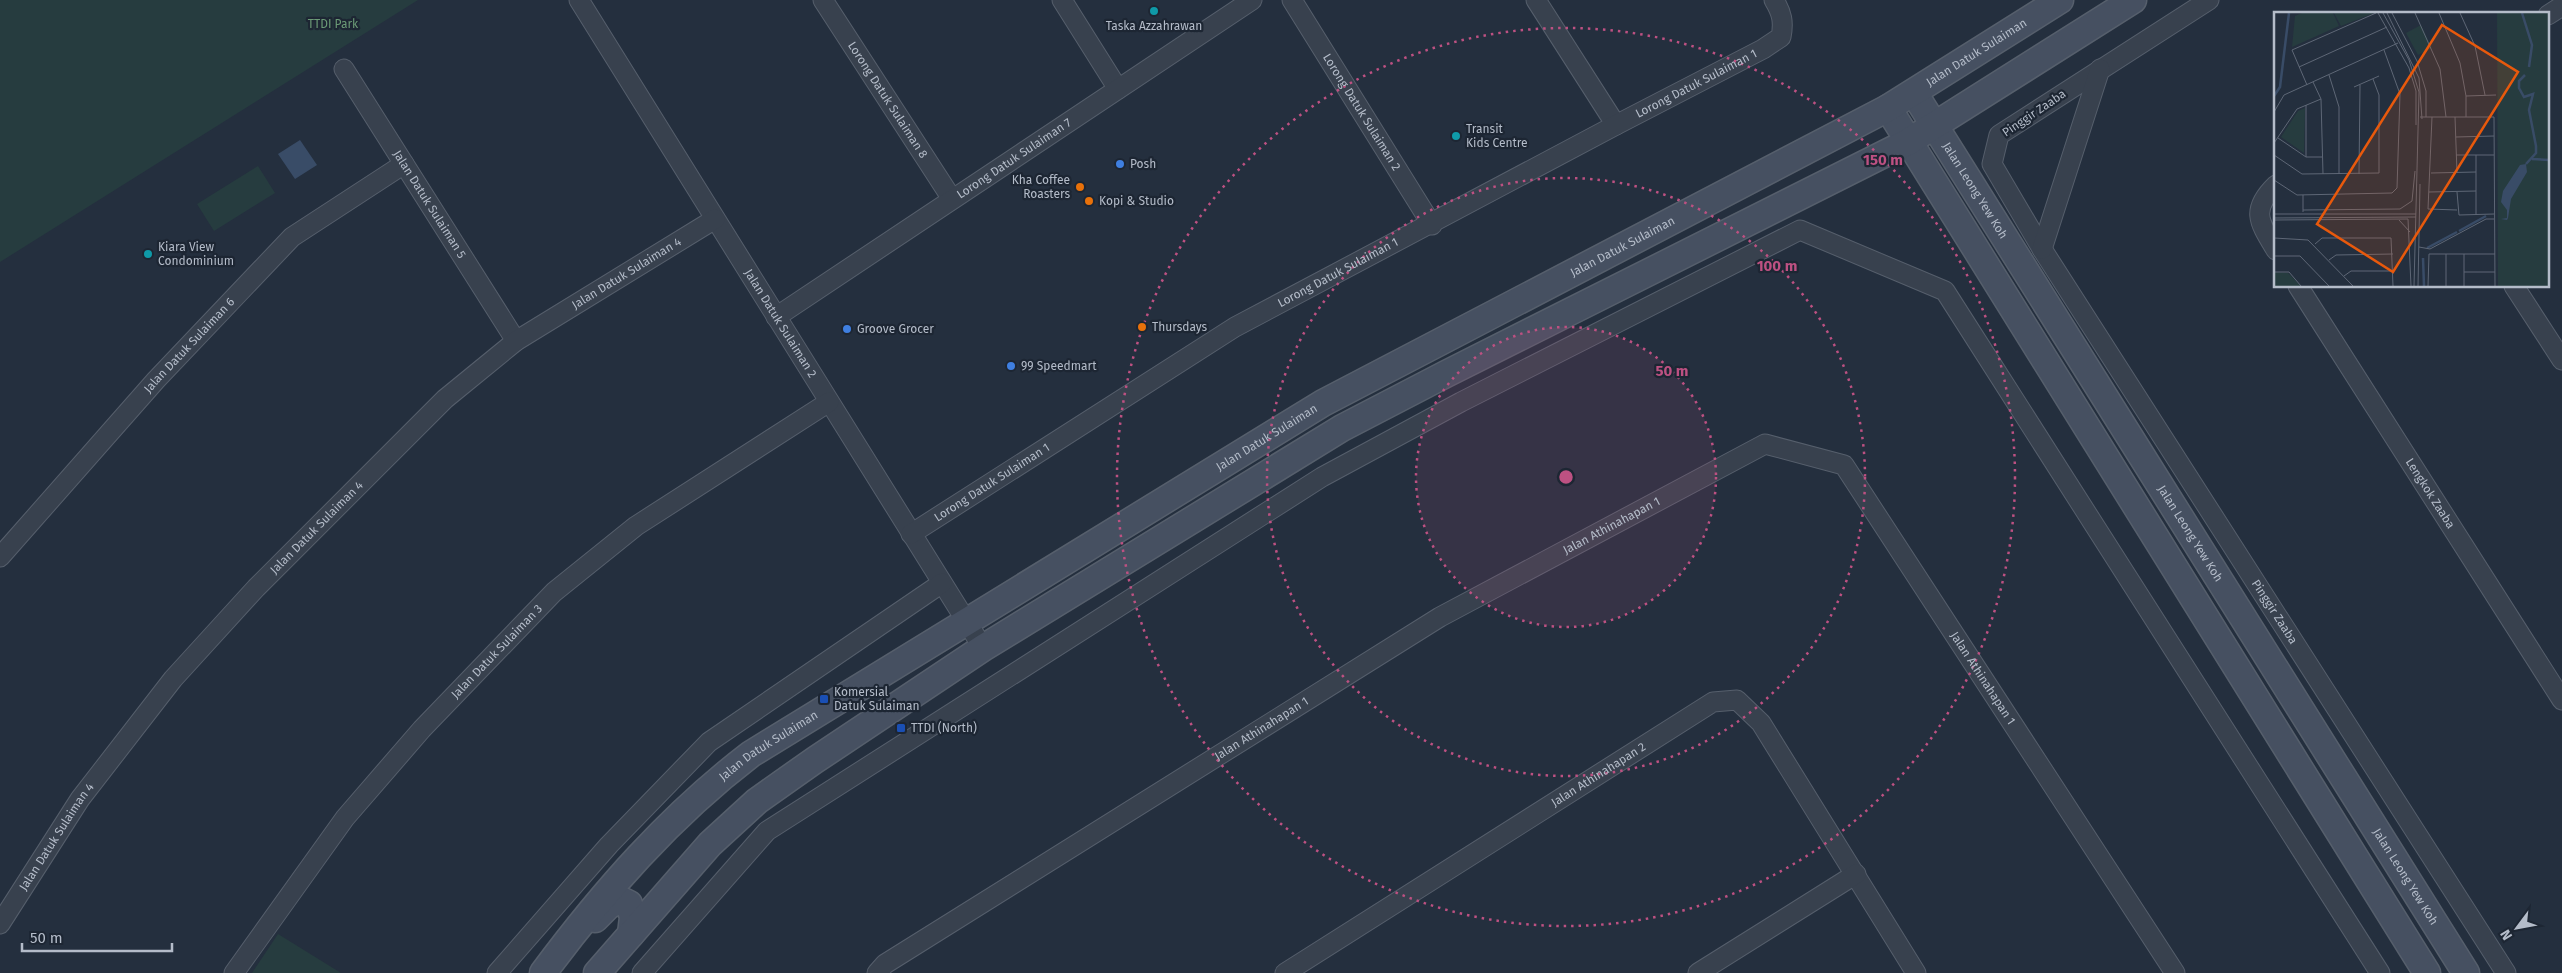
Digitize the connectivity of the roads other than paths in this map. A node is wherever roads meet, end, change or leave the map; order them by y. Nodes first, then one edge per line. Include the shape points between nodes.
1 (579, 0) edge
2 (822, 0) edge
3 (1062, 0) edge
4 (1252, 0) edge
5 (1292, 0) edge
6 (1536, 0) edge
7 (1774, 0) edge
8 (2060, 0) edge
9 (2132, 0) edge
10 (2209, 0) edge
11 (344, 68) dead end
12 (2100, 69) junction
13 (1118, 89) junction
14 (1914, 93) junction
15 (1888, 108) junction
16 (1616, 124) junction
17 (1935, 126) junction
18 (1908, 142) junction
19 (404, 164) junction
20 (2274, 187) edge
21 (952, 199) junction
22 (715, 219) junction
23 (1432, 225) junction
24 (2274, 247) edge
25 (2042, 249) junction
26 (2299, 288) edge
27 (2515, 288) edge
28 (776, 316) junction
29 (516, 341) junction
30 (2562, 360) edge
31 (1446, 374) junction
32 (829, 402) junction
33 (1461, 402) junction
34 (911, 534) junction
35 (0, 557) edge
36 (942, 583) junction
37 (965, 621) junction
38 (983, 648) junction
39 (2562, 700) edge
40 (1856, 874) junction
41 (0, 924) edge
42 (631, 934) junction
43 (549, 964) edge
44 (234, 973) edge
45 (497, 973) edge
46 (597, 973) edge
47 (642, 973) edge
48 (877, 973) edge
49 (1285, 973) edge
50 (1698, 973) edge
51 (1916, 973) edge
52 (2175, 973) edge
53 (2380, 973) edge
54 (2427, 973) edge
55 (2466, 973) edge
56 (2506, 973) edge

1 - 22 street, Jalan Datuk Sulaiman 2
2 - 21 street, Lorong Datuk Sulaiman 8
3 - 13 street
4 - 13 street, Lorong Datuk Sulaiman 7
5 - 23 street, Lorong Datuk Sulaiman 2
6 - 16 street
7 - 16 street, Lorong Datuk Sulaiman 1 via 1781,10 1781,37 1763,50
8 - 14 main road, Jalan Datuk Sulaiman
9 - 17 main road
10 - 12 street, Pinggir Zaaba
11 - 19 street, Jalan Datuk Sulaiman 5
12 - 25 street
12 - 25 street, Pinggir Zaaba via 1999,135 1992,164
13 - 21 street, Lorong Datuk Sulaiman 7
14 - 15 main road, Jalan Datuk Sulaiman
14 - 17 main road, Jalan Leong Yew Koh
15 - 18 main road
15 - 37 main road, Jalan Datuk Sulaiman via 1322,403
16 - 23 street, Lorong Datuk Sulaiman 1
17 - 18 main road
17 - 55 main road, Jalan Leong Yew Koh
18 - 31 main road
18 - 54 main road
19 - 29 street, Jalan Datuk Sulaiman 5
19 - 35 street, Jalan Datuk Sulaiman 6 via 292,237 156,380
20 - 24 street via 2262,198 2259,215 2263,230
21 - 28 street, Lorong Datuk Sulaiman 7
22 - 28 street, Jalan Datuk Sulaiman 2
22 - 29 street, Jalan Datuk Sulaiman 4
23 - 34 street, Lorong Datuk Sulaiman 1 via 1235,328
25 - 56 street, Pinggir Zaaba
26 - 39 street, Lengkok Zaaba
27 - 30 street
28 - 32 street, Jalan Datuk Sulaiman 2
29 - 41 street, Jalan Datuk Sulaiman 4 via 444,399 256,588 173,679 80,799
31 - 33 street
31 - 38 main road via 1342,428
32 - 34 street, Jalan Datuk Sulaiman 2
32 - 44 street, Jalan Datuk Sulaiman 3 via 636,526 554,592 440,709 345,818
33 - 47 street via 1322,477 767,831
33 - 53 street via 1800,230 1945,291
34 - 36 street, Jalan Datuk Sulaiman 2
36 - 37 street, Jalan Datuk Sulaiman 2
36 - 45 street via 709,742 609,846
37 - 38 street, Jalan Datuk Sulaiman 2
37 - 43 main road, Jalan Datuk Sulaiman via 751,754 718,779 620,875
38 - 42 main road via 757,801 710,844
40 - 49 street, Jalan Athinahapan 2 via 1761,723 1738,700 1713,702
40 - 50 street
40 - 51 street, Jalan Athinahapan 2
42 - 43 main road via 633,917 629,904 621,900 609,905
42 - 46 main road
48 - 52 street, Jalan Athinahapan 1 via 885,964 1440,617 1765,444 1844,465

